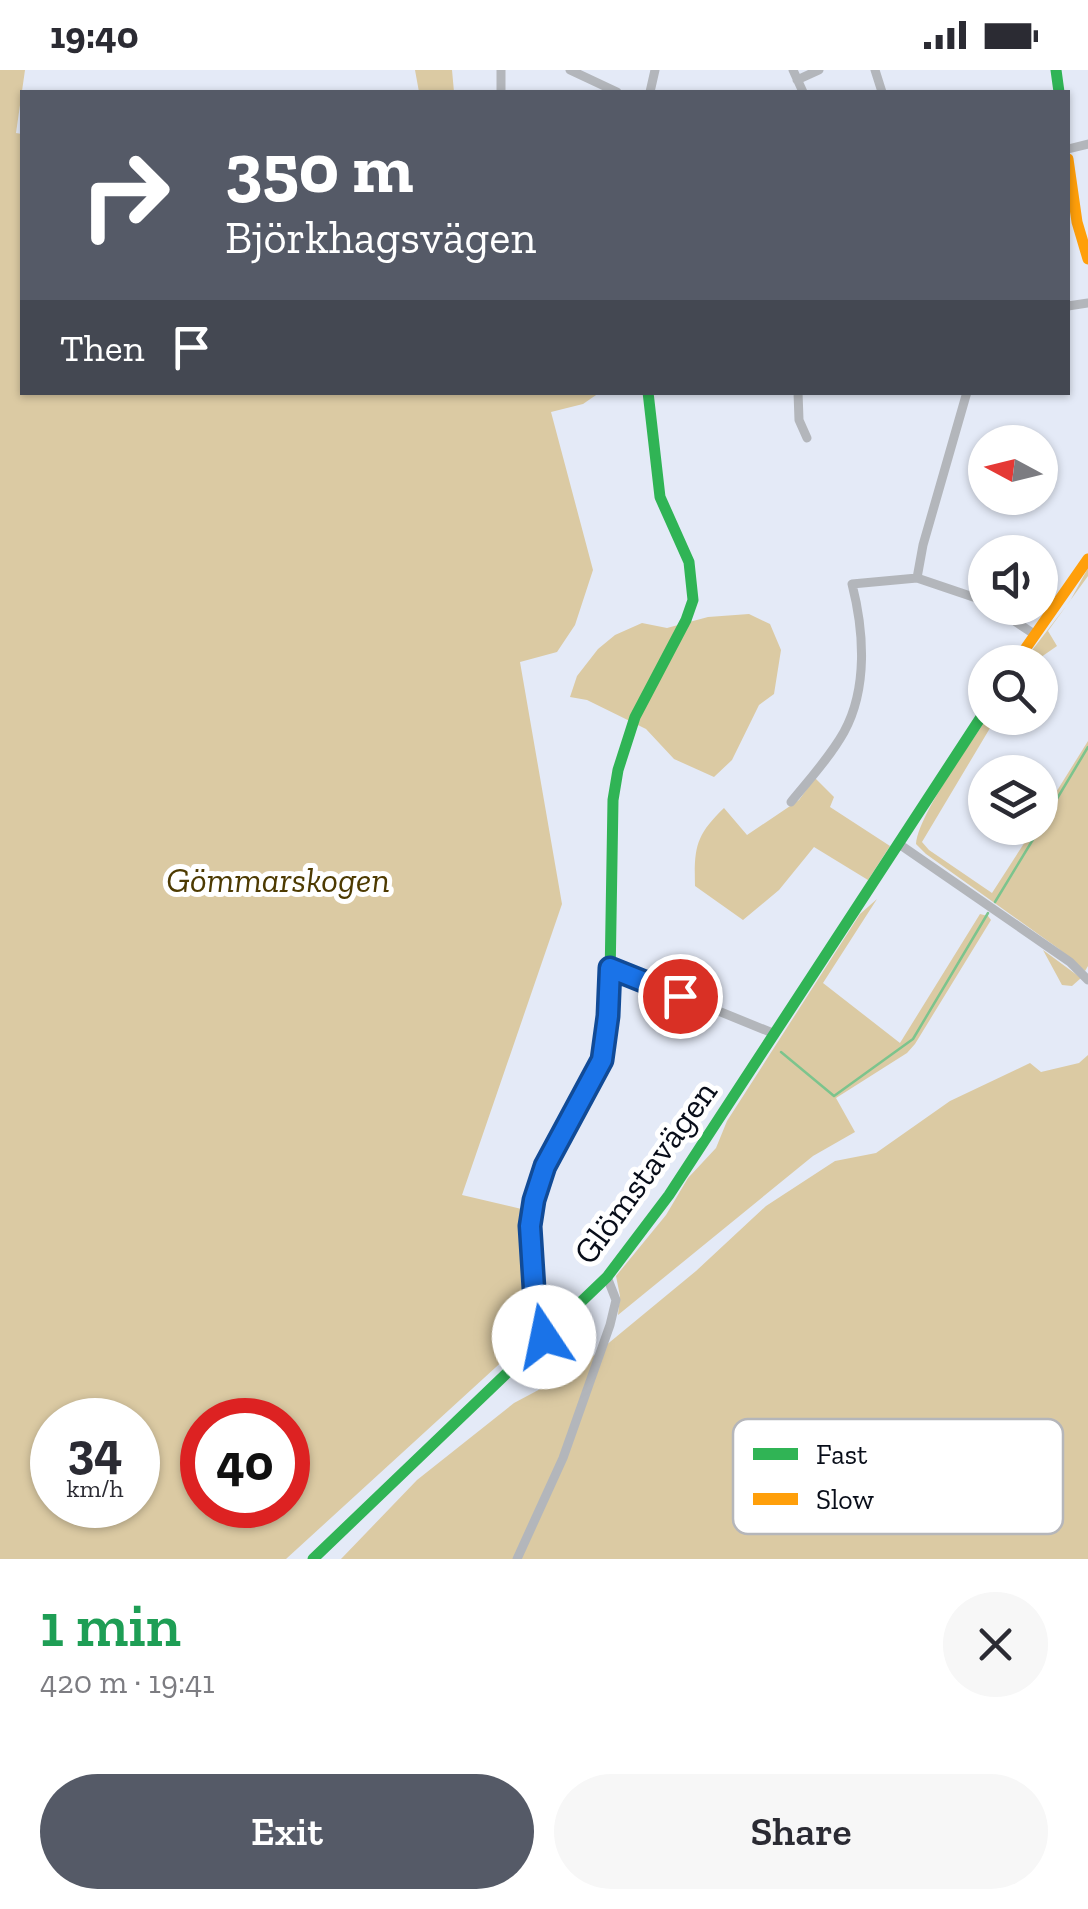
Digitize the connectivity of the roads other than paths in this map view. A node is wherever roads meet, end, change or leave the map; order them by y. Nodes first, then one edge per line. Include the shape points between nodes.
1 (570, 70) edge
2 (818, 70) edge
3 (795, 75) edge
4 (614, 90) edge
5 (1070, 173) edge
6 (1088, 259) edge
7 (648, 395) edge
8 (798, 395) edge
9 (966, 395) edge
10 (806, 438) dead end
11 (1088, 559) edge
12 (917, 578) junction
13 (968, 595) edge
14 (1020, 625) edge
15 (1034, 634) junction
16 (1027, 645) edge
17 (969, 735) edge
18 (792, 802) dead end
19 (899, 844) junction
20 (610, 968) junction
21 (1088, 980) edge
22 (775, 1034) junction
23 (608, 1277) junction
24 (544, 1337) junction
25 (313, 1559) edge
26 (516, 1559) edge

1 - 4 street
2 - 3 street
5 - 6 main road
7 - 20 main road via 660,498 689,562 693,600 635,717 618,770
8 - 10 street
9 - 12 street
11 - 15 main road
12 - 13 street
12 - 18 street via 852,584 862,636 858,697 844,730
14 - 15 street
15 - 16 main road
17 - 19 main road, Glömstavägen
19 - 21 street
19 - 22 main road, Glömstavägen
20 - 22 street
20 - 24 main road via 602,1060 534,1200 536,1320
22 - 23 main road, Glömstavägen
23 - 24 main road, Glömstavägen
23 - 26 street via 616,1300 610,1325 562,1458
24 - 25 main road, Glömstavägen

